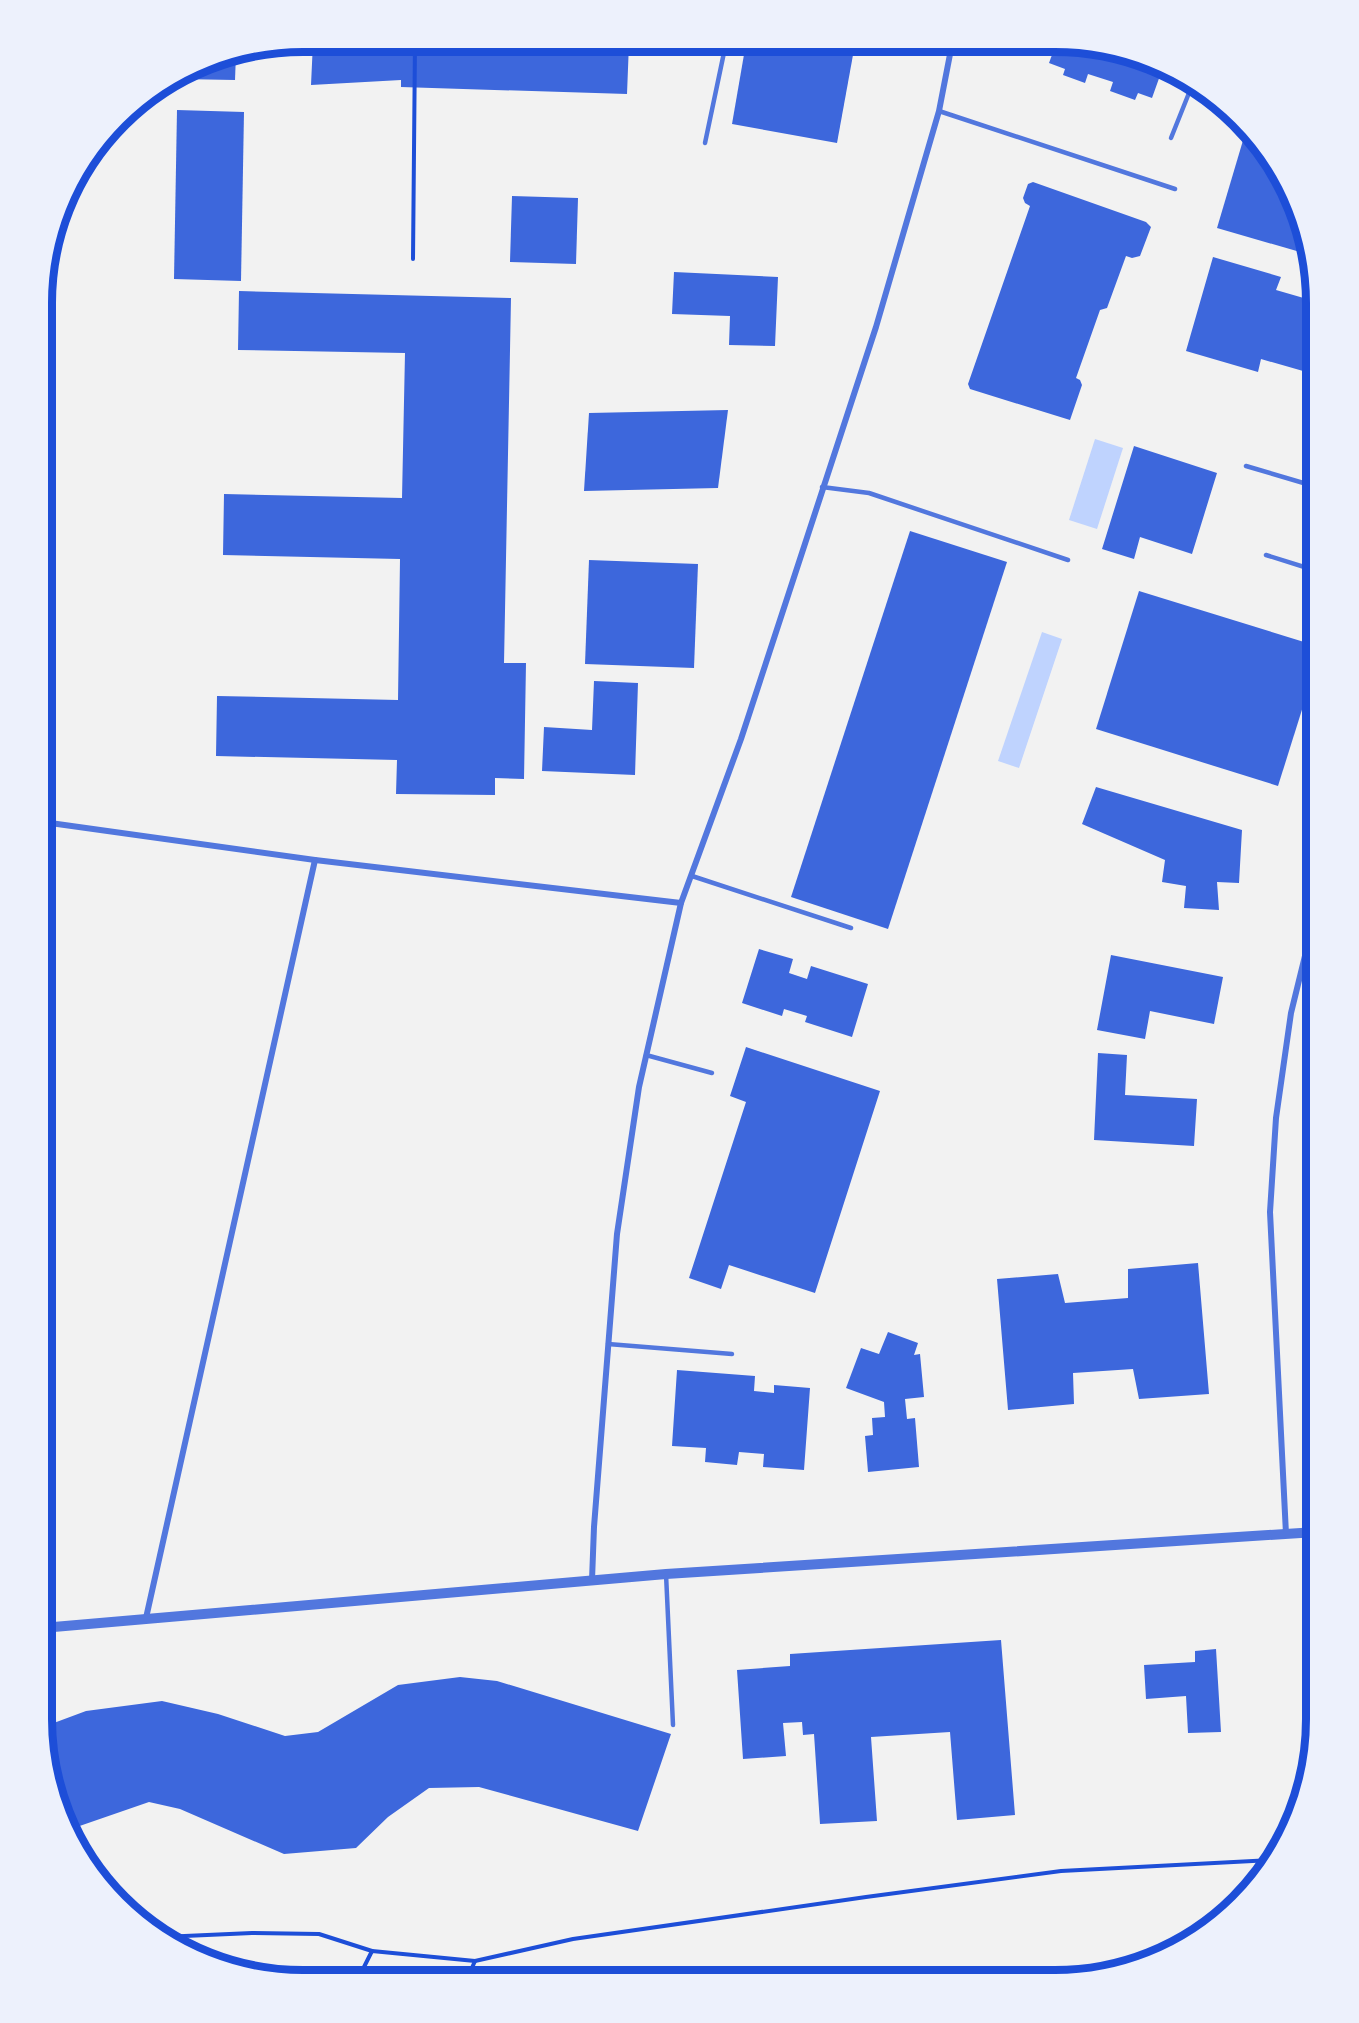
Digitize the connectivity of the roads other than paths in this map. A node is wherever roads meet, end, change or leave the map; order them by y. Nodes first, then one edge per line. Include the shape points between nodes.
1 (724, 52) edge
2 (950, 52) edge
3 (1190, 92) edge
4 (939, 111) junction
5 (1171, 138) dead end
6 (705, 143) dead end
7 (1175, 189) dead end
8 (1246, 466) dead end
9 (1306, 484) edge
10 (822, 487) junction
11 (1266, 555) dead end
12 (1068, 560) dead end
13 (1306, 568) edge
14 (52, 823) edge
15 (315, 860) junction
16 (692, 876) junction
17 (681, 903) junction
18 (851, 928) dead end
19 (1306, 952) edge
20 (646, 1055) junction
21 (712, 1073) dead end
22 (608, 1344) junction
23 (732, 1354) dead end
24 (1306, 1533) edge
25 (1286, 1534) junction
26 (666, 1574) junction
27 (592, 1580) junction
28 (146, 1618) junction
29 (52, 1627) edge
30 (673, 1725) dead end

1 - 6 lane
2 - 4 street
3 - 5 lane
4 - 7 lane
4 - 10 street via 876,327
8 - 9 lane
10 - 12 lane via 868,493
10 - 16 street via 741,739
11 - 13 lane
14 - 15 street
15 - 17 street
15 - 28 street
16 - 17 street
16 - 18 lane
17 - 20 street
19 - 25 street via 1291,1013 1276,1118 1270,1212
20 - 21 lane
20 - 22 street via 617,1234
22 - 23 lane
22 - 27 street
24 - 25 street
25 - 26 street
26 - 27 street
26 - 30 lane
27 - 28 street
28 - 29 street

